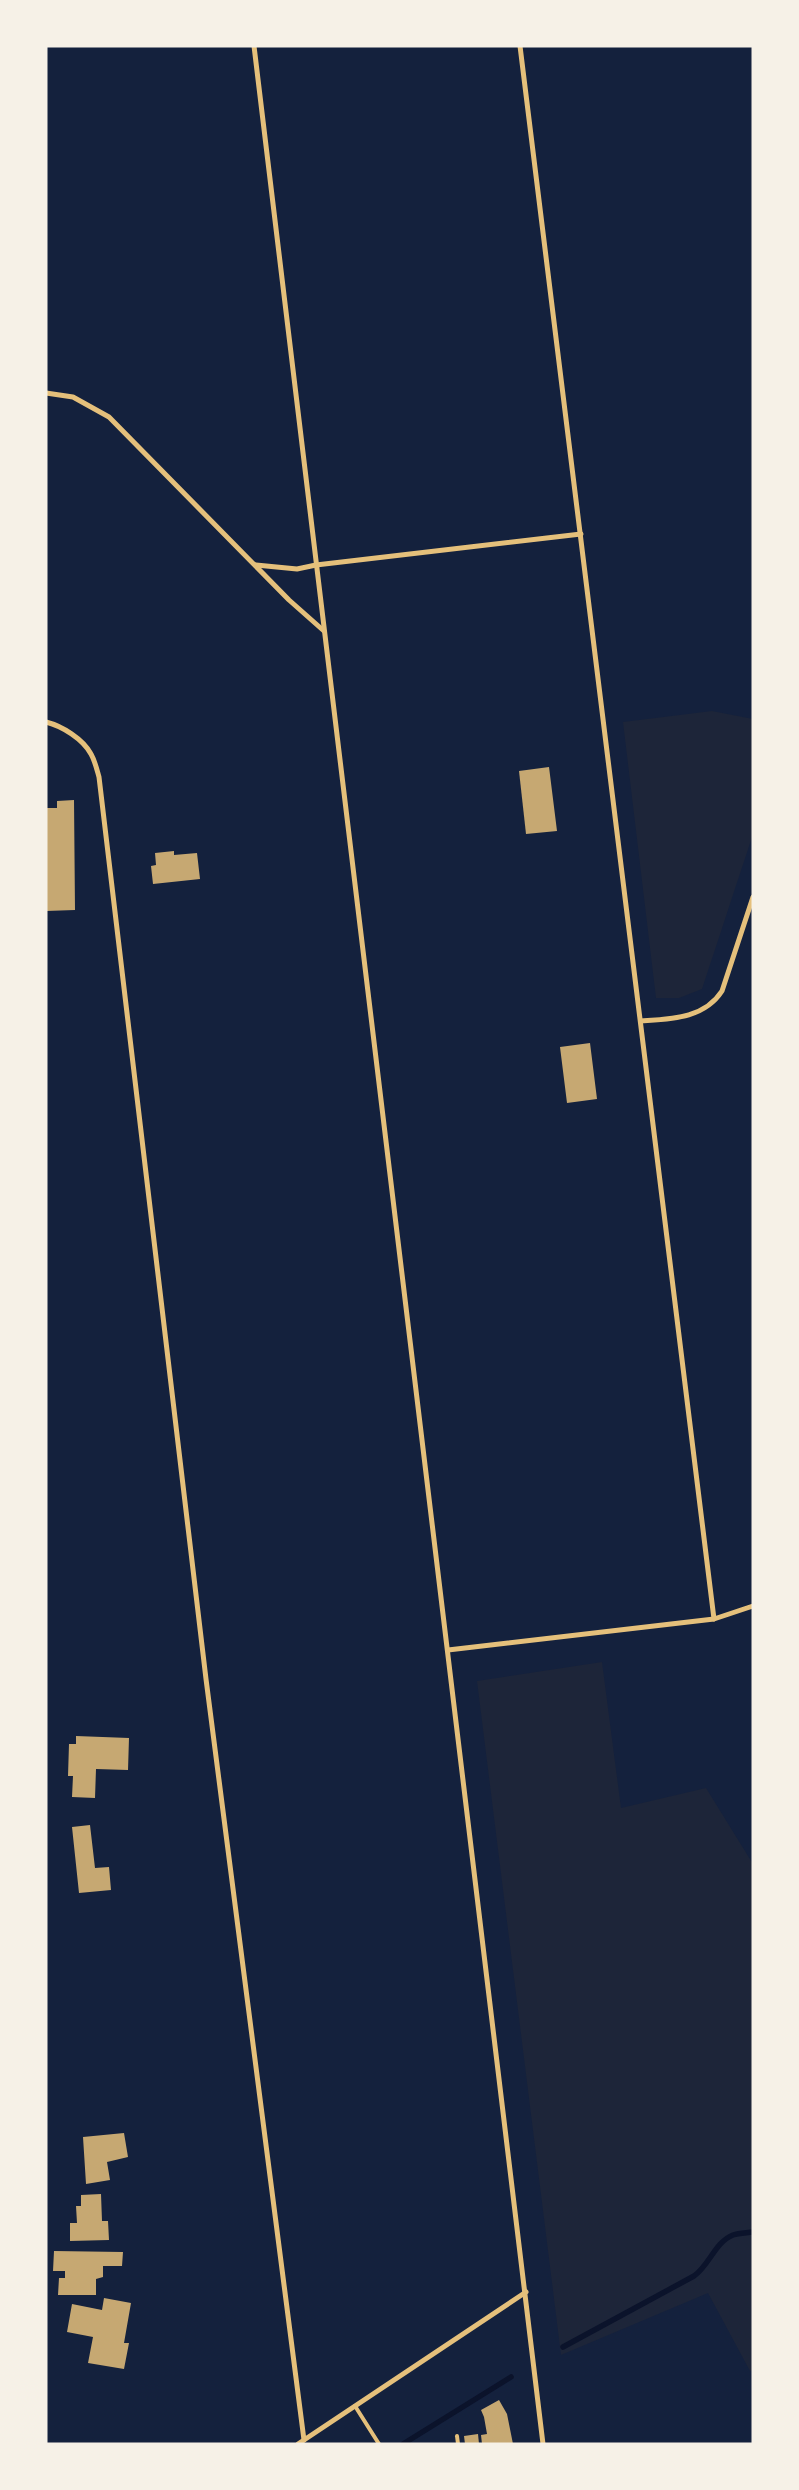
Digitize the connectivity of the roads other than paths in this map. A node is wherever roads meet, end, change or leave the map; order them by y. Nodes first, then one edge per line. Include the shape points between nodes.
1 (254, 46) edge
2 (520, 46) edge
3 (46, 393) edge
4 (580, 534) junction
5 (256, 565) junction
6 (316, 565) junction
7 (325, 631) junction
8 (46, 722) edge
9 (753, 897) edge
10 (640, 1021) junction
11 (753, 1606) edge
12 (714, 1619) junction
13 (448, 1650) junction
14 (526, 2292) junction
15 (354, 2406) junction
16 (457, 2436) dead end
17 (304, 2440) junction
18 (298, 2444) edge
19 (380, 2444) edge
20 (458, 2444) edge
21 (543, 2444) edge

1 - 6 street
2 - 4 street
3 - 5 street via 74,398 109,416
4 - 6 street
4 - 10 street
5 - 6 street via 297,569
5 - 7 street
6 - 7 street
7 - 13 street
8 - 17 street via 57,724 91,754 99,777 205,1669
9 - 10 street via 722,991 715,1002 686,1016
10 - 12 street
11 - 12 street
12 - 13 street
13 - 14 street
14 - 15 street
14 - 21 street
15 - 17 street
15 - 19 lane
16 - 20 lane
17 - 18 street

